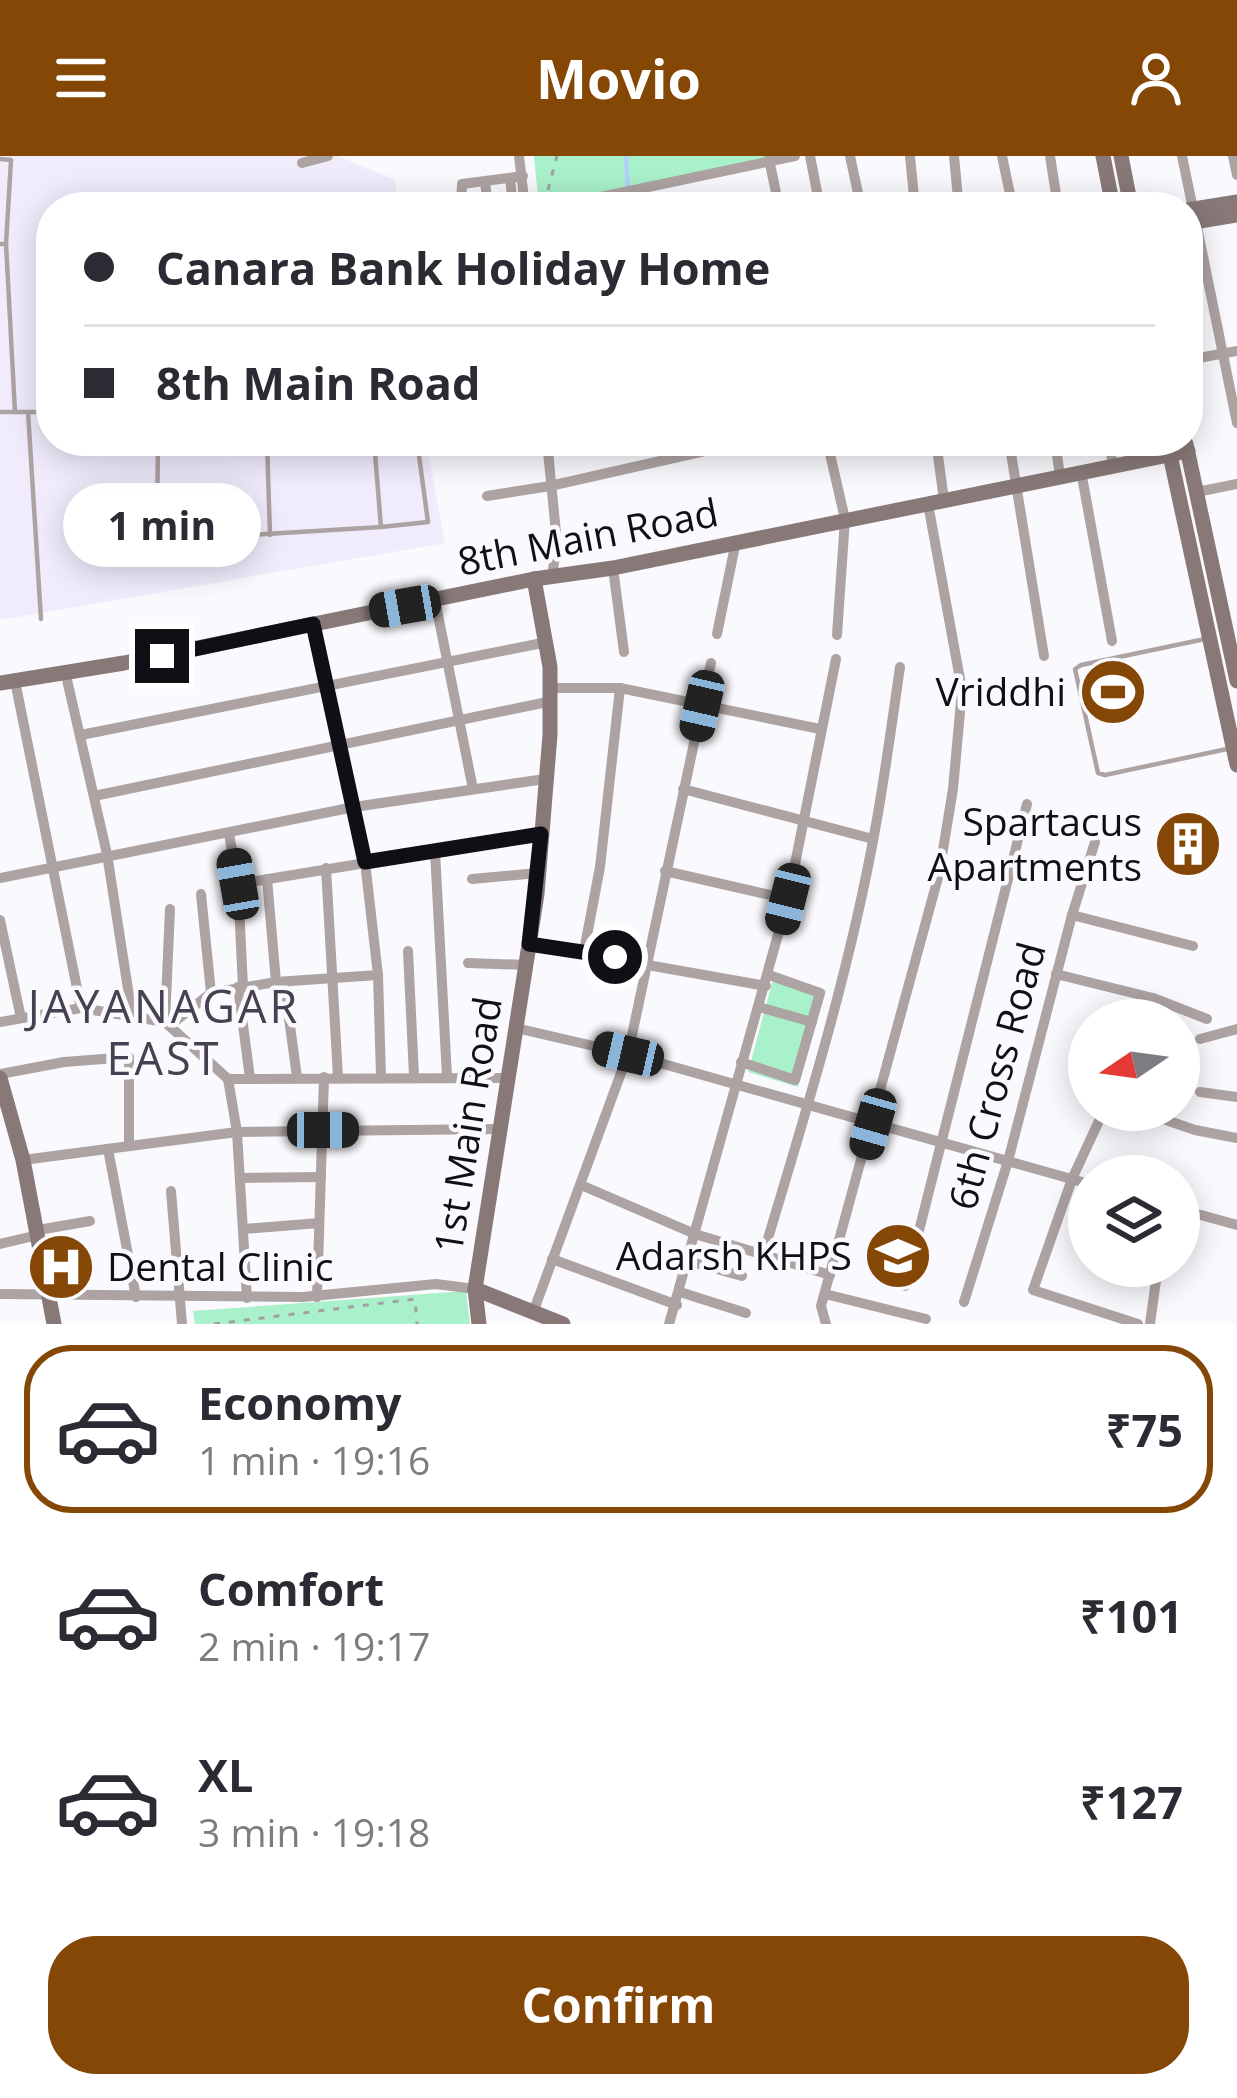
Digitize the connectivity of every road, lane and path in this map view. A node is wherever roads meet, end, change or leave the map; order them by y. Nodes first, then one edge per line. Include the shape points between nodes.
1 (324, 156) edge
2 (520, 156) edge
3 (557, 156) edge
4 (795, 156) edge
5 (810, 156) edge
6 (850, 156) edge
7 (910, 156) edge
8 (954, 156) edge
9 (1002, 156) edge
10 (1049, 156) edge
11 (1103, 156) edge
12 (1121, 156) edge
13 (1182, 156) edge
14 (1233, 156) edge
15 (0, 159) edge
16 (769, 159) edge
17 (302, 163) dead end
18 (1237, 176) edge
19 (516, 177) junction
20 (485, 182) junction
21 (548, 190) dead end
22 (460, 192) edge
23 (486, 192) edge
24 (519, 192) edge
25 (620, 192) edge
26 (776, 192) edge
27 (817, 192) edge
28 (858, 192) edge
29 (914, 192) edge
30 (957, 192) edge
31 (1010, 192) edge
32 (1055, 192) edge
33 (1110, 192) edge
34 (1128, 192) edge
35 (1187, 192) edge
36 (1237, 202) edge
37 (1203, 212) edge
38 (1237, 215) edge
39 (1203, 216) edge
40 (3, 244) edge
41 (1203, 268) edge
42 (1237, 351) edge
43 (1223, 354) junction
44 (1203, 357) edge
45 (0, 412) edge
46 (15, 412) junction
47 (28, 412) junction
48 (36, 412) edge
49 (1237, 423) edge
50 (158, 456) edge
51 (267, 456) edge
52 (375, 456) edge
53 (419, 456) edge
54 (548, 456) edge
55 (683, 456) edge
56 (830, 456) edge
57 (936, 456) edge
58 (1012, 456) edge
59 (1057, 456) edge
60 (1111, 456) edge
61 (1147, 456) edge
62 (1179, 456) edge
63 (1182, 456) edge
64 (1113, 466) junction
65 (1081, 471) junction
66 (1060, 476) junction
67 (1237, 484) edge
68 (1015, 485) junction
69 (550, 486) junction
70 (1197, 492) junction
71 (487, 496) dead end
72 (936, 502) junction
73 (845, 520) junction
74 (381, 527) junction
75 (270, 535) junction
76 (736, 541) junction
77 (613, 568) junction
78 (543, 578) junction
79 (435, 600) junction
80 (41, 619) dead end
81 (313, 624) junction
82 (717, 634) dead end
83 (837, 635) dead end
84 (1209, 638) junction
85 (1233, 638) edge
86 (1112, 641) dead end
87 (547, 642) junction
88 (624, 652) dead end
89 (1044, 656) dead end
90 (836, 659) dead end
91 (448, 662) junction
92 (712, 663) dead end
93 (900, 668) dead end
94 (65, 670) junction
95 (1237, 681) edge
96 (7, 682) edge
97 (326, 688) junction
98 (620, 688) junction
99 (552, 694) junction
100 (702, 706) junction
101 (460, 721) junction
102 (820, 729) junction
103 (81, 735) junction
104 (342, 746) junction
105 (1233, 747) junction
106 (1237, 765) edge
107 (545, 779) junction
108 (473, 789) junction
109 (682, 789) junction
110 (94, 796) junction
111 (1027, 804) dead end
112 (354, 807) junction
113 (802, 821) junction
114 (229, 834) junction
115 (541, 834) junction
116 (873, 838) junction
117 (1095, 842) dead end
118 (435, 851) junction
119 (107, 854) junction
120 (365, 862) junction
121 (52, 868) junction
122 (326, 868) junction
123 (665, 871) junction
124 (538, 873) junction
125 (0, 878) edge
126 (267, 879) junction
127 (472, 879) dead end
128 (238, 884) junction
129 (202, 894) dead end
130 (788, 899) junction
131 (170, 909) dead end
132 (1072, 915) junction
133 (0, 920) edge
134 (529, 944) junction
135 (1193, 946) dead end
136 (408, 951) dead end
137 (584, 951) junction
138 (645, 962) junction
139 (468, 963) dead end
140 (527, 965) junction
141 (1056, 974) junction
142 (378, 975) junction
143 (333, 978) junction
144 (767, 981) junction
145 (280, 982) junction
146 (240, 987) junction
147 (211, 993) junction
148 (1153, 998) joint
149 (759, 1006) junction
150 (81, 1008) junction
151 (132, 1015) junction
152 (21, 1018) junction
153 (1207, 1018) dead end
154 (0, 1022) edge
155 (167, 1024) junction
156 (516, 1028) junction
157 (810, 1028) junction
158 (1237, 1029) edge
159 (825, 1040) junction
160 (1200, 1040) dead end
161 (628, 1054) junction
162 (741, 1061) junction
163 (0, 1076) edge
164 (381, 1076) junction
165 (414, 1076) junction
166 (297, 1077) junction
167 (324, 1077) junction
168 (338, 1077) junction
169 (447, 1077) junction
170 (250, 1078) junction
171 (507, 1078) junction
172 (228, 1079) junction
173 (734, 1084) junction
174 (1200, 1092) dead end
175 (1237, 1097) edge
176 (808, 1105) junction
177 (873, 1124) junction
178 (499, 1129) junction
179 (323, 1130) junction
180 (1200, 1131) edge
181 (237, 1132) junction
182 (1237, 1138) edge
183 (943, 1143) junction
184 (129, 1146) junction
185 (108, 1149) junction
186 (22, 1160) junction
187 (1008, 1161) junction
188 (321, 1177) junction
189 (240, 1178) junction
190 (1068, 1178) edge
191 (581, 1185) junction
192 (171, 1191) dead end
193 (1068, 1191) edge
194 (1200, 1215) edge
195 (90, 1221) dead end
196 (319, 1223) junction
197 (1237, 1225) edge
198 (244, 1229) junction
199 (38, 1232) junction
200 (695, 1234) junction
201 (0, 1244) edge
202 (763, 1255) junction
203 (553, 1259) junction
204 (688, 1261) junction
205 (742, 1276) dead end
206 (830, 1276) junction
207 (905, 1286) dead end
208 (1155, 1287) edge
209 (476, 1289) junction
210 (50, 1292) junction
211 (0, 1294) edge
212 (825, 1294) junction
213 (136, 1297) junction
214 (317, 1297) junction
215 (178, 1298) junction
216 (247, 1298) junction
217 (678, 1298) junction
218 (964, 1303) dead end
219 (534, 1310) junction
220 (746, 1313) dead end
221 (926, 1319) dead end
222 (252, 1322) edge
223 (54, 1324) edge
224 (182, 1324) edge
225 (214, 1324) edge
226 (417, 1324) edge
227 (479, 1324) edge
228 (563, 1324) edge
229 (669, 1324) edge
230 (826, 1324) edge
231 (1138, 1324) edge
232 (1150, 1324) edge

1 - 17 street
2 - 19 street
3 - 21 path
4 - 16 street
5 - 27 street
6 - 28 street
7 - 29 street
8 - 30 street
9 - 31 street
10 - 32 street
11 - 33 street
12 - 34 street
13 - 35 street
14 - 18 street
15 - 40 lane via 11,160
16 - 25 street
16 - 26 street
19 - 20 street
19 - 24 street
20 - 22 street
20 - 23 street
36 - 37 street
38 - 39 street
40 - 46 lane
41 - 43 street
42 - 43 street
43 - 44 street
43 - 49 street
45 - 46 lane
46 - 47 lane
47 - 48 lane
47 - 80 lane
50 - 75 lane via 163,536
51 - 75 lane
52 - 74 lane
53 - 74 lane via 428,522
54 - 69 street
55 - 69 street
56 - 73 street
57 - 72 street
58 - 68 street
59 - 66 street
60 - 64 street
61 - 64 street, 8th Main Road
62 - 84 street
63 - 70 street
64 - 65 street, 8th Main Road
65 - 66 street, 8th Main Road
65 - 86 street
66 - 68 street, 8th Main Road
67 - 70 street
68 - 72 street, 8th Main Road
68 - 89 street
69 - 71 street
69 - 78 street via 557,543
70 - 85 street
72 - 73 street, 8th Main Road
72 - 177 street via 962,690 953,790
73 - 76 street, 8th Main Road
73 - 83 street
74 - 75 lane
76 - 77 street, 8th Main Road
76 - 82 street
77 - 78 street, 8th Main Road
77 - 88 street
78 - 79 street, 8th Main Road
78 - 87 street, 1st Main Road
79 - 81 street, 8th Main Road
79 - 91 street
81 - 94 street, 8th Main Road
81 - 97 street
84 - 105 street
84 - 105 lane via 1081,665 1083,706 1098,773 1105,775
85 - 95 street
87 - 91 street
87 - 99 street, 1st Main Road
90 - 102 street
91 - 97 street
91 - 101 street
92 - 100 street
93 - 116 street
94 - 96 street, 8th Main Road
94 - 103 street
96 - 121 street
97 - 103 street
97 - 104 street
98 - 99 street
98 - 100 street
98 - 137 street
99 - 101 street
99 - 107 street, 1st Main Road
100 - 102 street
100 - 109 street
101 - 104 street
101 - 108 street
102 - 113 street
103 - 110 street
104 - 110 street
104 - 112 street
105 - 106 street
107 - 108 street
107 - 115 street, 1st Main Road
108 - 112 street
109 - 113 street
109 - 123 street
110 - 119 street
111 - 183 street
112 - 114 street
112 - 120 street
113 - 116 street
113 - 130 street
114 - 119 street
114 - 128 street
115 - 118 street
115 - 124 street, 1st Main Road
116 - 159 street
117 - 132 street
118 - 120 street
118 - 169 street
119 - 121 street
119 - 151 street
120 - 122 street
120 - 142 street
121 - 125 street
121 - 150 street
122 - 126 street
122 - 143 street
123 - 130 street
123 - 138 street
124 - 127 street
124 - 134 street, 1st Main Road
126 - 128 street
126 - 145 street
128 - 146 street
129 - 147 street
130 - 144 street
131 - 155 street
132 - 135 street, 6th Cross Road
132 - 141 street, 6th Cross Road
133 - 152 street
134 - 137 street
134 - 140 street, 1st Main Road
136 - 165 street
137 - 138 street
138 - 144 street
138 - 161 street
139 - 140 street
140 - 156 street, 1st Main Road
141 - 148 street
141 - 187 street, 6th Cross Road
142 - 143 street
142 - 164 street
143 - 145 street
143 - 168 street
144 - 149 street
144 - 157 street via 820,993
145 - 146 street
145 - 166 street
146 - 147 street
146 - 170 street
147 - 155 street
148 - 153 street
149 - 157 street
149 - 162 street
150 - 151 street
150 - 152 street
151 - 155 street
152 - 154 street
155 - 172 street
156 - 161 street
156 - 171 street, 1st Main Road
157 - 159 street
157 - 162 street via 795,1080
158 - 160 street
159 - 176 street
161 - 173 street
161 - 191 street
162 - 173 street
163 - 184 street via 129,1058
163 - 186 street
164 - 165 street
164 - 168 street
165 - 169 street
166 - 167 street
166 - 170 street
167 - 168 street
167 - 179 street
169 - 171 street
170 - 172 street
171 - 178 street, 1st Main Road
172 - 181 street
173 - 176 street
173 - 200 street
174 - 175 street
176 - 177 street
176 - 202 street
177 - 183 street
177 - 206 street
178 - 179 street
178 - 209 street, 1st Main Road
179 - 181 street
179 - 188 street
180 - 182 street
181 - 184 street
181 - 189 street
183 - 187 street
183 - 207 street
184 - 185 street
185 - 186 street
185 - 213 street
186 - 199 street
187 - 190 street
187 - 218 street, 6th Cross Road
188 - 189 street
188 - 196 street
189 - 198 street
191 - 200 street
191 - 203 street
192 - 215 street
193 - 231 street via 1034,1290
194 - 197 street
195 - 199 street
196 - 198 street
196 - 214 street
198 - 216 street
199 - 201 street
199 - 210 street
200 - 202 street
200 - 204 street
202 - 206 street
203 - 217 street
203 - 219 street
204 - 205 street
204 - 217 street
206 - 212 street
208 - 232 street
209 - 214 street via 436,1284
209 - 219 street
209 - 227 street, 1st Main Road
210 - 211 street
210 - 213 street
210 - 223 street
212 - 221 street
212 - 230 street
213 - 215 street
214 - 216 street
215 - 216 street
215 - 224 street
217 - 220 street
217 - 229 street
219 - 228 street
222 - 225 path
222 - 226 path via 416,1299

